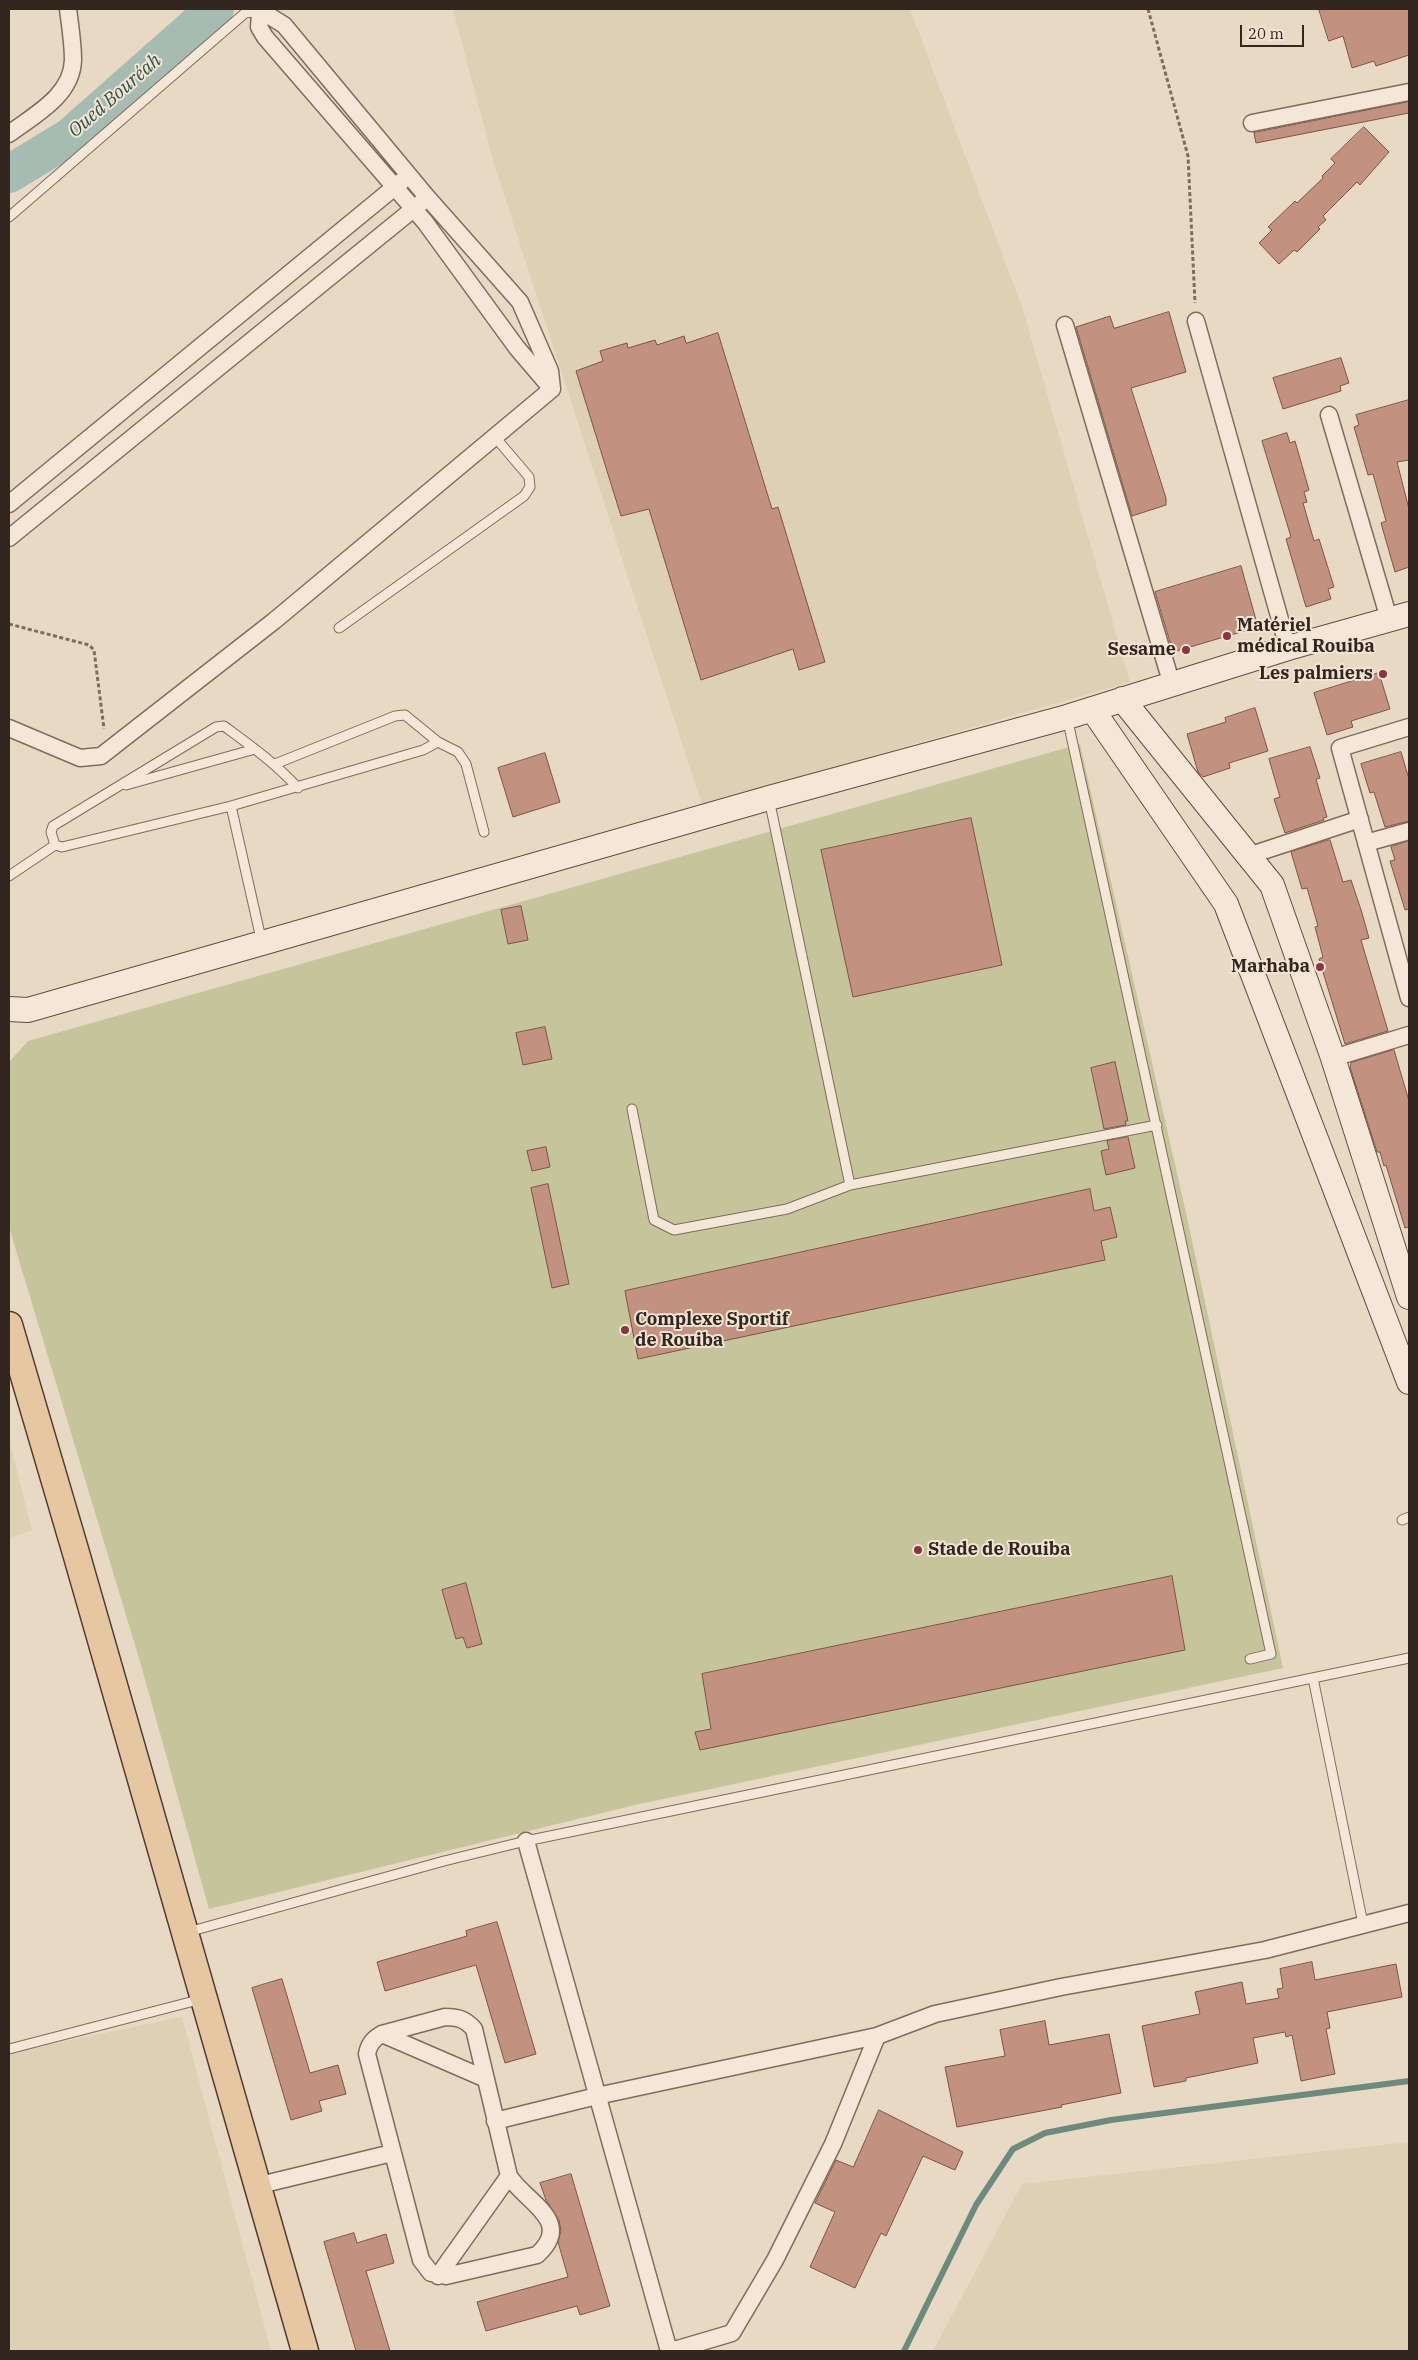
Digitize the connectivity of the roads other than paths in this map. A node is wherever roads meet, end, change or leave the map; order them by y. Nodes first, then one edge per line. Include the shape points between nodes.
1 (68, 9) edge
2 (260, 15) junction
3 (1409, 92) edge
4 (1252, 123) dead end
5 (9, 134) edge
6 (410, 174) junction
7 (395, 186) junction
8 (427, 197) junction
9 (414, 209) junction
10 (9, 217) edge
11 (1196, 321) road end
12 (1065, 325) dead end
13 (552, 389) junction
14 (1329, 415) dead end
15 (495, 437) junction
16 (9, 504) edge
17 (9, 538) edge
18 (1399, 617) edge
19 (339, 628) dead end
20 (1288, 648) junction
21 (1172, 686) junction
22 (1122, 699) junction
23 (1092, 710) junction
24 (1067, 717) junction
25 (1409, 727) edge
26 (9, 728) edge
27 (438, 742) junction
28 (255, 749) junction
29 (275, 764) junction
30 (115, 788) junction
31 (298, 788) junction
32 (768, 798) junction
33 (231, 806) junction
34 (1360, 819) junction
35 (1409, 831) edge
36 (484, 832) dead end
37 (1366, 842) junction
38 (55, 845) junction
39 (1248, 856) junction
40 (9, 876) edge
41 (262, 943) junction
42 (1409, 998) edge
43 (19, 1010) edge
44 (9, 1023) edge
45 (1409, 1035) edge
46 (1333, 1058) junction
47 (632, 1109) dead end
48 (1157, 1125) junction
49 (850, 1185) junction
50 (1409, 1297) edge
51 (9, 1325) edge
52 (1409, 1382) edge
53 (1409, 1658) edge
54 (1250, 1659) dead end
55 (1313, 1678) junction
56 (526, 1841) junction
57 (1409, 1913) edge
58 (1363, 1924) junction
59 (184, 1932) junction
60 (203, 1999) junction
61 (382, 2034) junction
62 (877, 2036) junction
63 (9, 2049) edge
64 (486, 2079) junction
65 (597, 2096) junction
66 (496, 2121) junction
67 (392, 2153) junction
68 (509, 2176) junction
69 (256, 2186) junction
70 (438, 2276) junction
71 (305, 2351) edge
72 (670, 2351) edge

1 - 5 street via 73,61 66,84 55,100
2 - 6 street via 284,25
2 - 7 street via 259,27 265,37
2 - 10 lane via 245,13
3 - 4 street
6 - 7 street
6 - 8 street
7 - 9 street
7 - 16 street
8 - 9 street
8 - 13 street via 520,302 550,371
9 - 13 street via 517,348
9 - 17 street
11 - 20 street
12 - 21 street
13 - 15 street
14 - 18 street
15 - 19 lane via 529,477 530,487 524,496
15 - 26 street via 274,621 101,756 80,758
18 - 20 street
20 - 21 street
21 - 22 street
22 - 23 street
22 - 39 street
23 - 24 street
23 - 52 street via 1226,904
24 - 32 street
24 - 48 lane
25 - 34 street via 1340,748
27 - 29 lane via 405,715 395,716
27 - 31 lane via 423,750
27 - 36 lane via 458,752 466,764
28 - 29 lane
28 - 30 lane
28 - 30 lane via 224,726 216,727
29 - 31 lane
30 - 38 lane via 53,826 51,832
31 - 33 lane
32 - 41 street
32 - 49 lane
33 - 38 lane via 62,847
33 - 41 lane
34 - 37 street
34 - 39 street
35 - 37 street
37 - 42 street
38 - 40 lane
39 - 46 street via 1272,885
41 - 43 street
43 - 44 street
45 - 46 street
46 - 50 street
47 - 49 lane via 654,1220 674,1230 787,1209
48 - 49 lane
48 - 54 lane via 1270,1654
51 - 59 main road
53 - 55 lane
55 - 56 lane
55 - 58 lane
56 - 59 lane
56 - 65 street
57 - 58 street
58 - 62 street via 1265,1950 1061,1987 935,2014
59 - 60 main road
60 - 63 lane
60 - 69 main road
61 - 64 street
61 - 64 street via 445,2017 467,2021 474,2029
61 - 67 street via 374,2038 367,2054
62 - 65 street
62 - 72 street via 833,2144 775,2260 732,2333
64 - 66 street
65 - 66 street
65 - 72 street
66 - 68 street
67 - 69 street
67 - 70 street via 421,2260 425,2268
68 - 70 street
68 - 70 street via 549,2219 550,2239 545,2248 528,2259
69 - 71 main road

